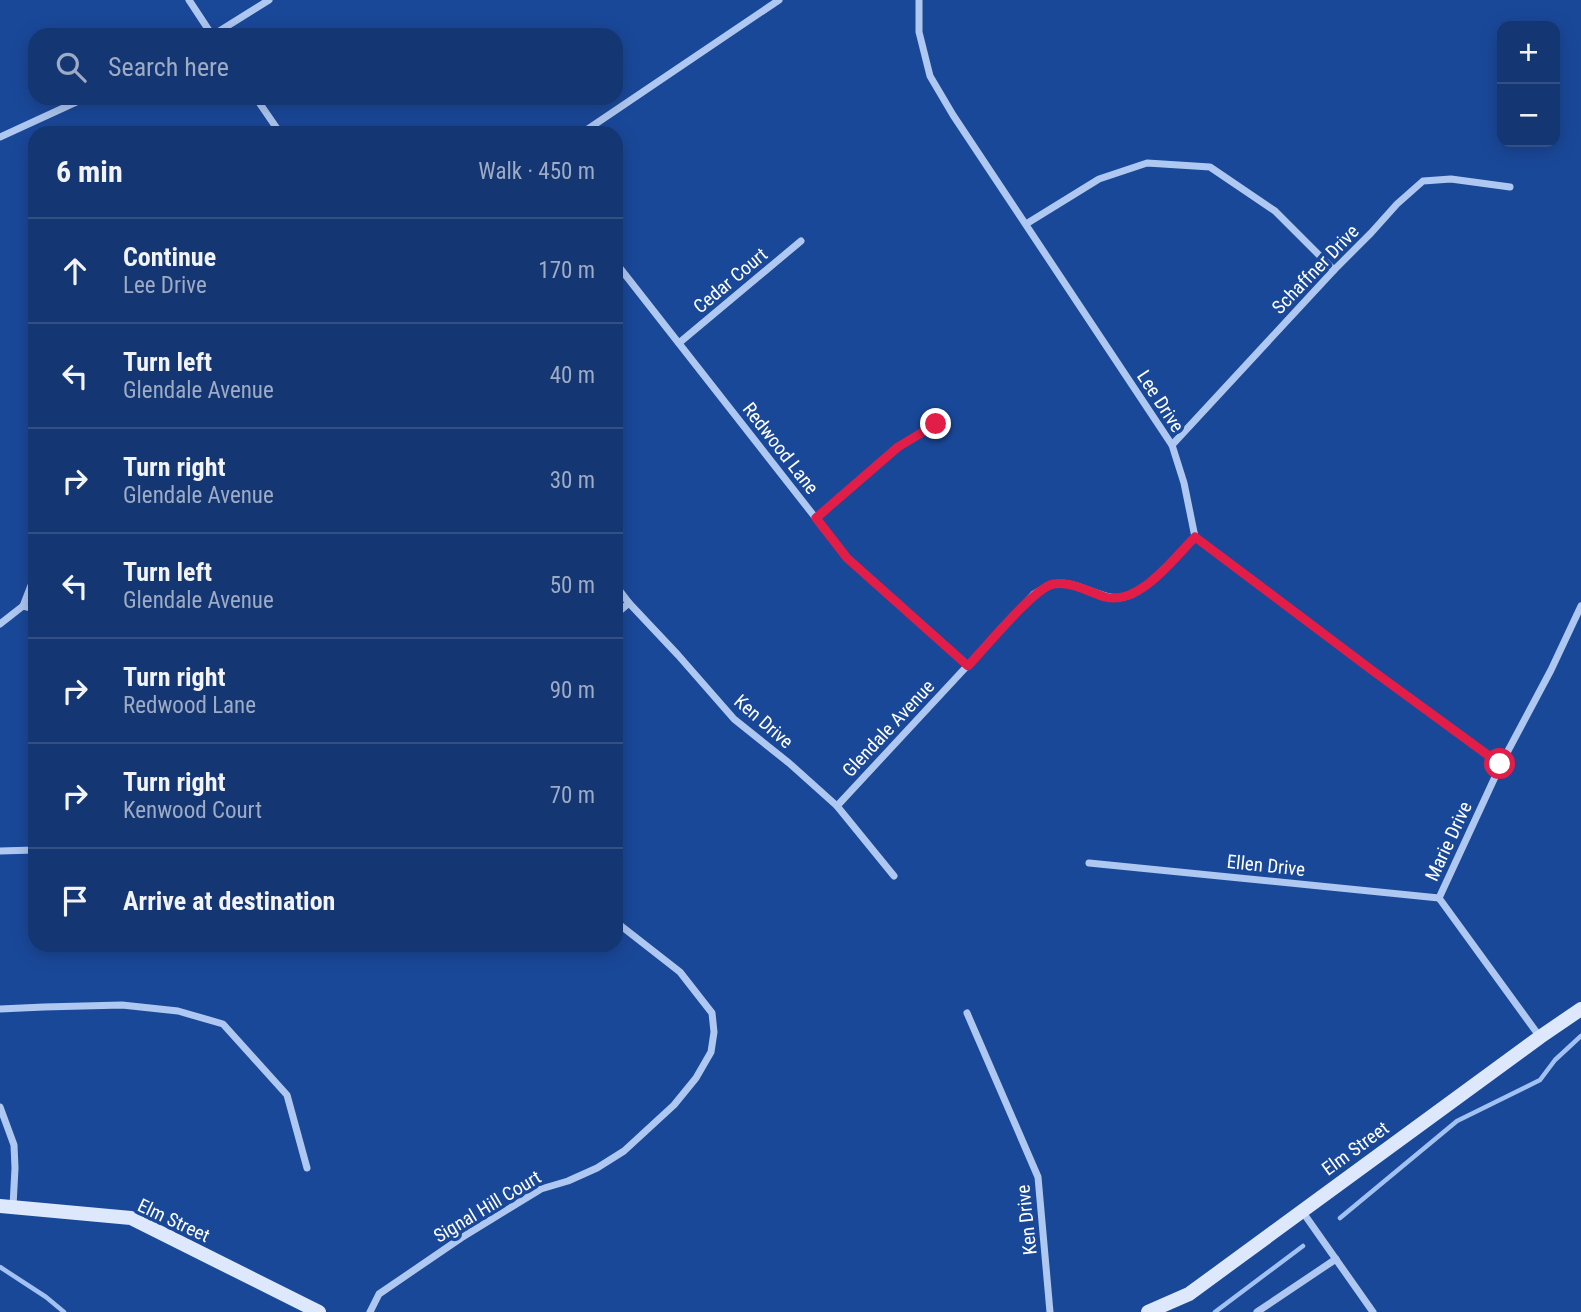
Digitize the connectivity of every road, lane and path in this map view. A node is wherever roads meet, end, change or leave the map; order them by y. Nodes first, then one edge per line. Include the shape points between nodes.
1 (189, 0) edge
2 (269, 0) edge
3 (779, 0) edge
4 (919, 0) edge
5 (208, 28) edge
6 (224, 28) edge
7 (70, 105) edge
8 (261, 105) edge
9 (275, 126) edge
10 (592, 126) edge
11 (0, 137) edge
12 (1510, 187) dead end
13 (1026, 225) junction
14 (801, 241) dead end
15 (1334, 270) junction
16 (623, 273) edge
17 (679, 343) junction
18 (936, 424) dead end
19 (1172, 444) junction
20 (816, 518) junction
21 (1195, 537) junction
22 (28, 593) edge
23 (623, 595) edge
24 (629, 603) junction
25 (23, 606) junction
26 (1581, 606) edge
27 (28, 607) edge
28 (623, 608) edge
29 (0, 624) edge
30 (968, 666) junction
31 (1500, 764) junction
32 (836, 806) junction
33 (28, 850) edge
34 (0, 851) edge
35 (1089, 863) dead end
36 (894, 876) dead end
37 (1439, 898) junction
38 (623, 927) edge
39 (0, 1009) edge
40 (1581, 1009) edge
41 (967, 1013) dead end
42 (1540, 1037) junction
43 (0, 1107) edge
44 (307, 1168) dead end
45 (7, 1206) edge
46 (1302, 1211) junction
47 (1336, 1259) junction
48 (318, 1312) edge
49 (370, 1312) edge
50 (1050, 1312) edge
51 (1148, 1312) edge
52 (1257, 1312) edge
53 (1373, 1312) edge

1 - 5 street
2 - 6 street
3 - 10 street
4 - 13 street, Lee Drive via 919,32 930,76
7 - 11 street
8 - 9 street
12 - 15 street, Schaffner Drive via 1451,179 1423,181
13 - 15 street via 1099,179 1147,163 1210,167 1275,211
13 - 19 street, Lee Drive
14 - 17 street, Cedar Court
15 - 19 street, Schaffner Drive
16 - 17 street, Redwood Lane
17 - 20 street, Redwood Lane
18 - 20 street via 898,447
19 - 21 street, Lee Drive
20 - 30 street, Redwood Lane via 847,558
21 - 30 street, Glendale Avenue via 1155,578 1125,597 1108,598 1068,584 1051,584 1034,594
21 - 31 street
22 - 25 street
23 - 24 street, Ken Drive
24 - 28 street
24 - 32 street, Ken Drive via 734,719
25 - 27 street
25 - 29 street
26 - 31 street, Marie Drive
30 - 32 street, Glendale Avenue
31 - 37 street, Marie Drive
32 - 36 street, Ken Drive
33 - 34 street
35 - 37 street, Ellen Drive
37 - 42 street, Marie Drive
38 - 49 street, Signal Hill Court via 680,972 712,1013 711,1052 696,1079 624,1151 597,1168 541,1189 461,1238 379,1294
39 - 44 street via 122,1005 178,1011 223,1024 287,1095
40 - 42 main road, Elm Street
41 - 50 street, Ken Drive via 1038,1177
42 - 46 main road, Elm Street
43 - 45 street via 14,1145 16,1168
45 - 48 main road, Elm Street via 131,1218
46 - 47 street
46 - 51 main road, Elm Street via 1189,1294
47 - 52 street
47 - 53 street

